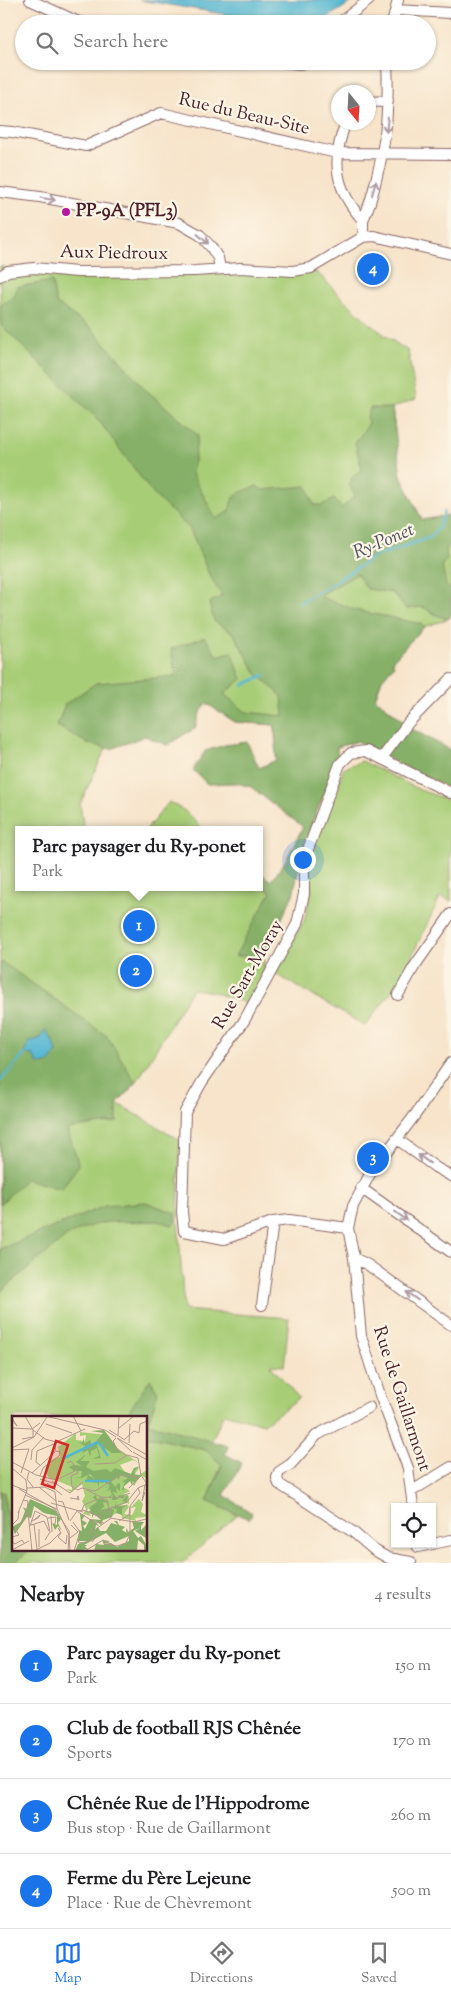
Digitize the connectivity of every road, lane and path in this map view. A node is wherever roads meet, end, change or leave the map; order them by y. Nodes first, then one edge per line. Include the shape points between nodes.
1 (30, 0) edge
2 (369, 0) edge
3 (397, 5) edge
4 (451, 13) edge
5 (63, 15) edge
6 (350, 15) edge
7 (387, 70) edge
8 (388, 101) junction
9 (376, 102) edge
10 (344, 130) edge
11 (0, 131) edge
12 (337, 153) junction
13 (383, 154) junction
14 (451, 154) edge
15 (0, 192) edge
16 (362, 220) junction
17 (363, 236) junction
18 (451, 254) edge
19 (220, 269) junction
20 (4, 274) edge
21 (451, 679) edge
22 (384, 755) junction
23 (451, 793) edge
24 (451, 914) edge
25 (398, 995) dead end
26 (449, 1069) edge
27 (397, 1139) junction
28 (451, 1176) edge
29 (362, 1188) junction
30 (273, 1222) junction
31 (255, 1228) junction
32 (348, 1228) junction
33 (270, 1241) junction
34 (451, 1252) edge
35 (354, 1258) junction
36 (262, 1305) dead end
37 (451, 1325) edge
38 (369, 1407) dead end
39 (451, 1467) edge
40 (412, 1491) junction
41 (414, 1503) edge
42 (451, 1540) edge
43 (436, 1543) edge
44 (417, 1548) edge
45 (411, 1562) edge

1 - 5 street
2 - 6 street
3 - 4 street
7 - 8 street
8 - 9 street
8 -> 13 street
10 - 12 street
11 - 12 street, Rue du Beau-Site via 86,146 161,114
12 - 13 street, Rue du Beau-Site
12 - 16 street via 342,192
13 - 14 street, Rue du Beau-Site
16 -> 13 street via 369,208
15 -> 19 street via 178,223 200,235 211,247
16 - 17 street
17 - 18 street
17 - 19 street, Aux Piedroux via 311,268 293,271
19 - 20 street, Aux Piedroux via 77,272 34,268
21 - 22 street via 408,723
22 - 23 street, Rue Sart-Moray
22 - 31 street, Rue Sart-Moray via 366,751 351,753 340,764 304,860 304,894 297,924 244,1021 185,1112 184,1231 224,1239
24 - 25 street
26 - 27 street, Rue de Gaillarmont
28 -> 27 street
27 - 29 street, Rue de Gaillarmont
29 - 32 street, Rue de Gaillarmont via 353,1206
29 -> 34 street
30 - 31 street
30 - 32 street via 289,1220
30 - 33 street
31 - 33 street
32 - 35 street, Rue de Gaillarmont
33 - 36 street
37 -> 35 street via 368,1264
35 - 40 street, Rue de Gaillarmont via 363,1344 408,1468
38 - 45 street via 317,1435 291,1464 279,1472 277,1478 279,1484 353,1532 374,1550 388,1558
39 - 40 street
40 - 41 street, Rue de Gaillarmont
42 - 43 street
44 - 45 street

